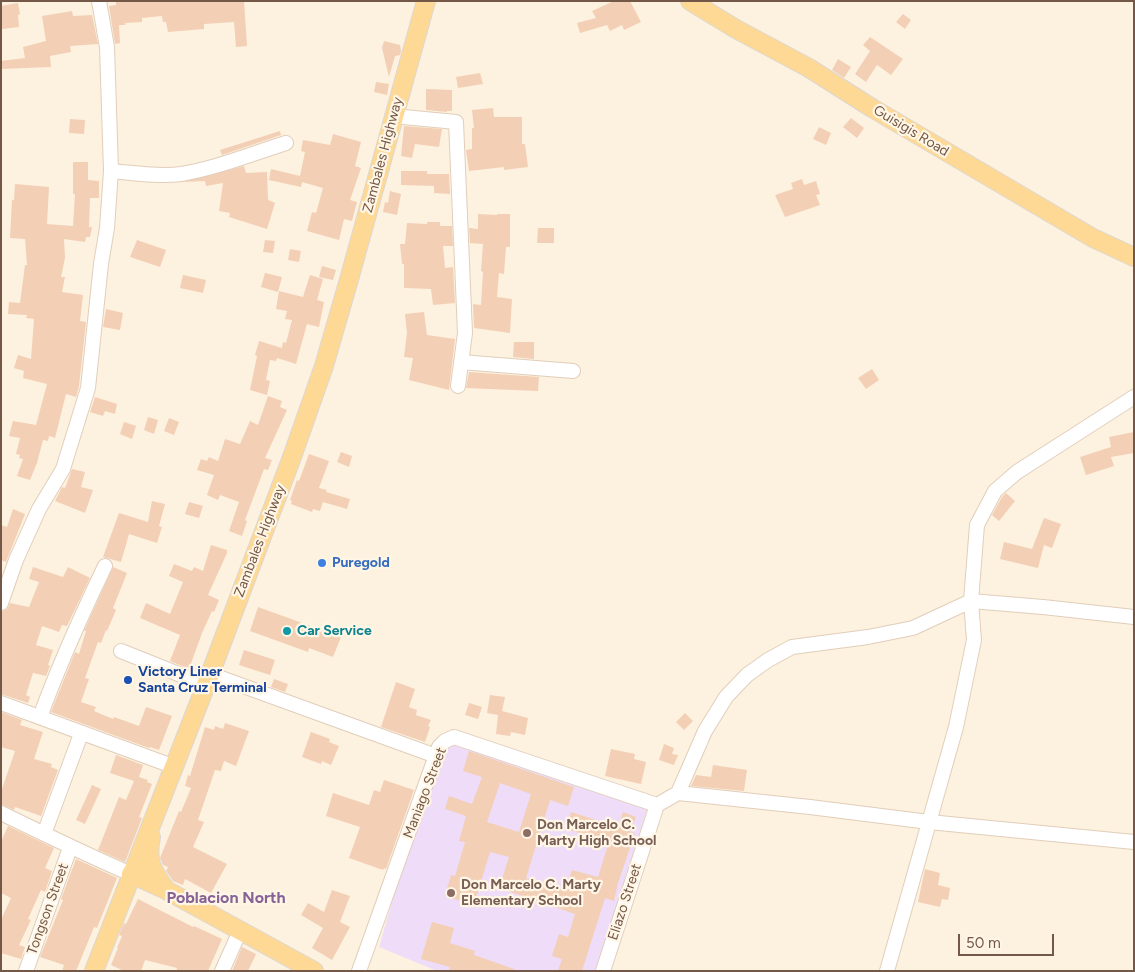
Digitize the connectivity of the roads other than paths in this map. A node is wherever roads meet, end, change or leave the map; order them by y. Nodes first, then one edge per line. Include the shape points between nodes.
1 (99, 1) edge
2 (426, 1) edge
3 (690, 1) edge
4 (393, 116) junction
5 (286, 143) dead end
6 (111, 171) junction
7 (1134, 256) edge
8 (461, 362) junction
9 (573, 371) dead end
10 (458, 386) dead end
11 (1134, 397) edge
12 (105, 566) dead end
13 (971, 601) junction
14 (1, 602) edge
15 (1134, 617) edge
16 (121, 651) dead end
17 (208, 680) junction
18 (1, 703) edge
19 (40, 717) junction
20 (81, 734) junction
21 (436, 756) junction
22 (175, 767) junction
23 (678, 793) junction
24 (657, 804) junction
25 (2, 817) edge
26 (154, 819) junction
27 (929, 822) junction
28 (44, 834) junction
29 (1134, 842) edge
30 (70, 848) junction
31 (131, 874) junction
32 (166, 890) junction
33 (240, 931) junction
34 (26, 971) edge
35 (94, 971) edge
36 (222, 971) edge
37 (314, 971) edge
38 (359, 971) edge
39 (603, 971) edge
40 (887, 971) edge

1 - 6 street via 107,47
2 - 4 main road, Zambales Highway
3 - 7 main road, Guisigis Road via 809,68 1093,238
4 - 8 street via 456,122 465,333
4 - 17 main road, Zambales Highway via 324,366
5 - 6 street via 179,174
6 - 14 street via 88,388 63,469 39,509
8 - 9 street
8 - 10 street
11 - 13 street via 1017,472 995,491 977,525
12 - 19 street via 60,664
13 - 15 street
13 - 23 street via 913,628 792,647 768,660 738,684 715,713
13 - 27 street via 974,640 956,727
16 - 17 street
17 - 21 street
17 - 22 main road, Zambales Highway
18 - 19 street
19 - 20 street
20 - 22 street
20 - 28 street
21 - 24 street, Maniago Street via 439,747 454,738
21 - 38 street, Maniago Street
22 - 26 main road, Zambales Highway
23 - 24 street
23 - 27 street
24 - 39 street, Eliazo Street
25 - 28 street
26 - 31 main road, Zambales Highway
26 - 32 main road via 148,852 151,868
27 - 29 street
27 - 40 street
28 - 30 street
30 - 31 street
30 - 34 street, Tongson Street
31 - 32 main road
31 - 35 main road, Zambales Highway
32 - 33 main road
33 - 36 street
33 - 37 main road

